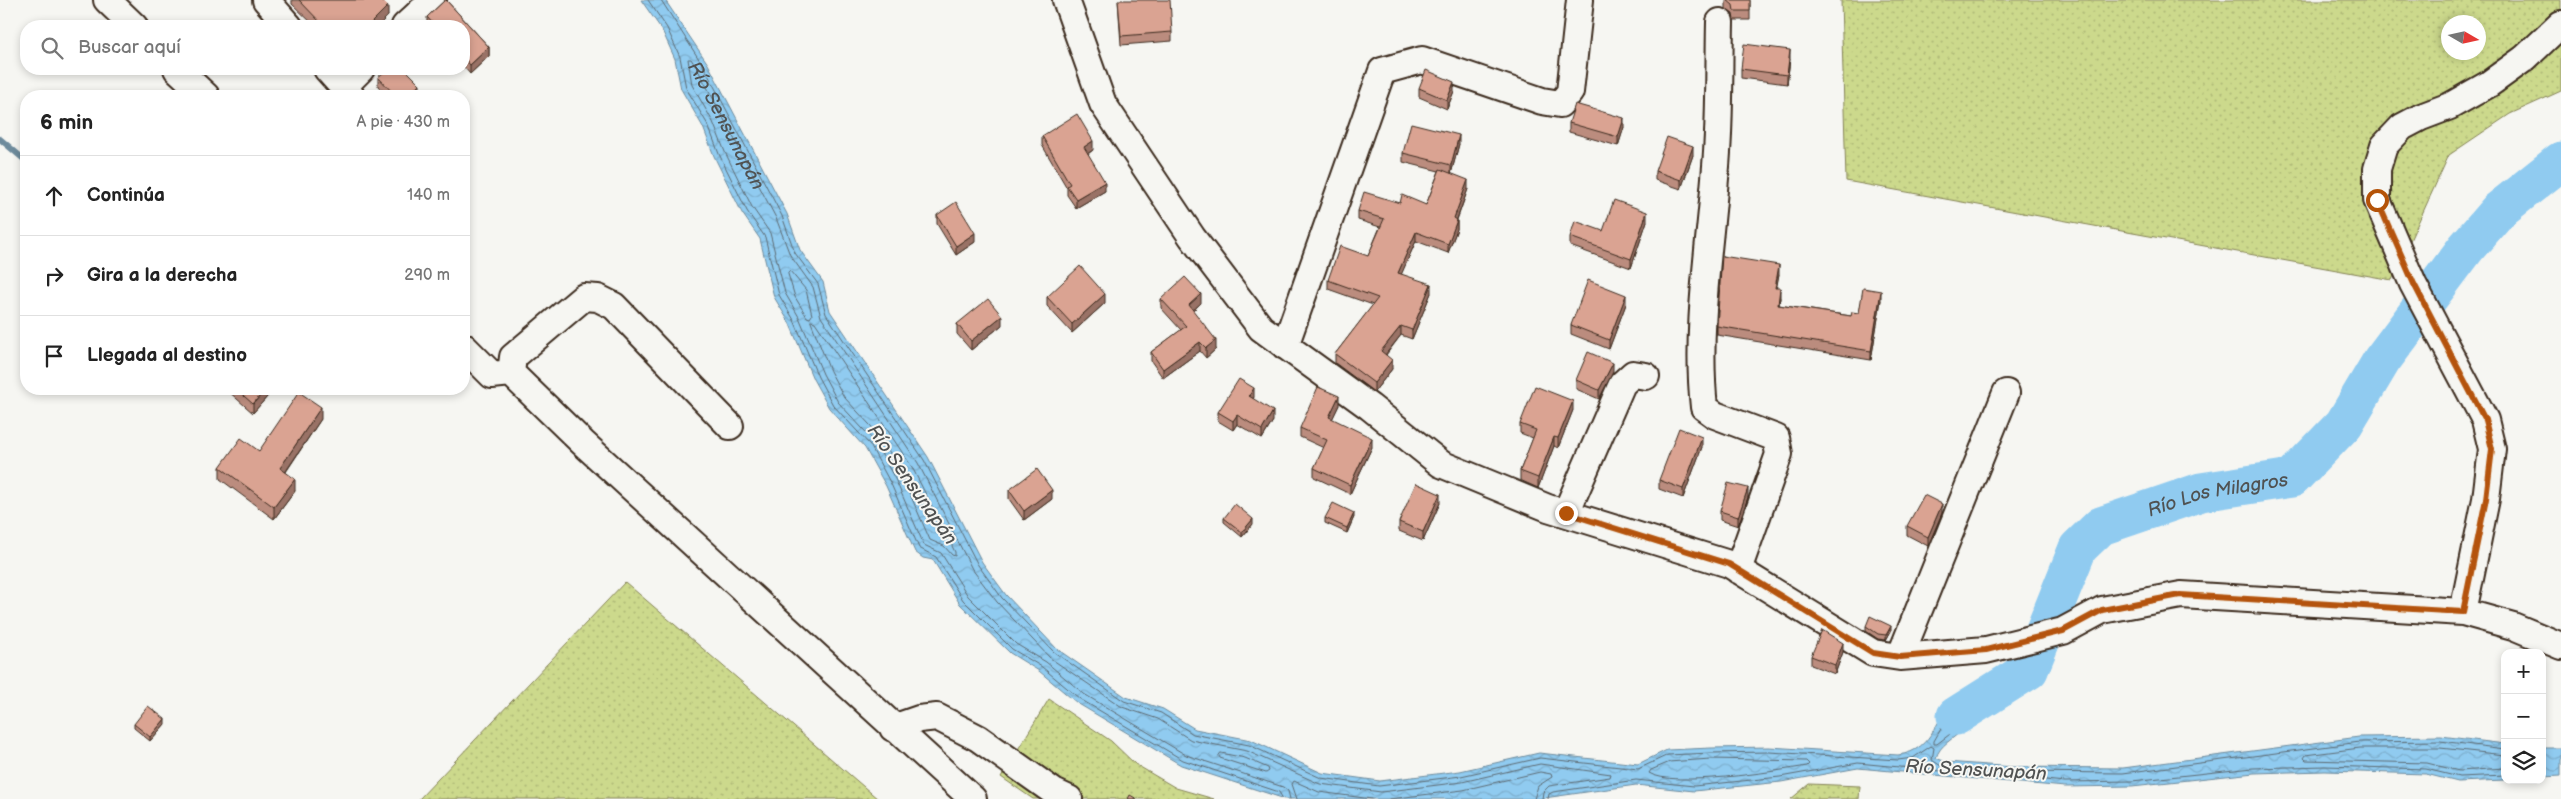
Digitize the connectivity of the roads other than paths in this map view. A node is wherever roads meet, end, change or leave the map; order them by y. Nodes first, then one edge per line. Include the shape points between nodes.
1 (107, 0) edge
2 (266, 0) edge
3 (433, 0) edge
4 (1066, 0) edge
5 (1580, 0) edge
6 (128, 20) edge
7 (284, 20) edge
8 (412, 20) edge
9 (1720, 22) dead end
10 (2561, 24) edge
11 (183, 75) edge
12 (353, 75) edge
13 (340, 84) edge
14 (200, 90) edge
15 (1285, 346) junction
16 (470, 353) edge
17 (511, 373) junction
18 (1646, 376) dead end
19 (2006, 394) dead end
20 (730, 426) dead end
21 (1566, 513) junction
22 (1738, 570) junction
23 (2463, 612) junction
24 (2561, 646) edge
25 (1900, 657) junction
26 (893, 728) junction
27 (973, 799) edge
28 (1069, 799) edge

1 - 6 street
2 - 7 street
3 - 8 street
4 - 15 street via 1103,104 1192,237 1261,328
5 - 15 street via 1570,92 1560,104 1542,101 1422,60 1382,71
9 - 22 street via 1717,153 1701,379 1704,406 1715,415 1776,438 1779,454
10 - 23 street via 2525,58 2489,84 2402,127 2384,146 2377,169 2377,200 2414,284 2485,420 2492,449 2487,492
11 - 14 street
12 - 13 street
15 - 21 street via 1370,407 1441,464
16 - 17 street via 492,374
17 - 20 street via 512,358 584,297 598,298 614,306
17 - 26 street
18 - 21 street via 1633,374 1622,384
19 - 25 street
21 - 22 street via 1729,564
22 - 25 street via 1873,653
23 - 24 street via 2513,626
23 - 25 street via 2180,595 2102,610 2063,631 1986,650
26 - 27 street
26 - 28 street via 919,718 936,717 978,738 1054,792

